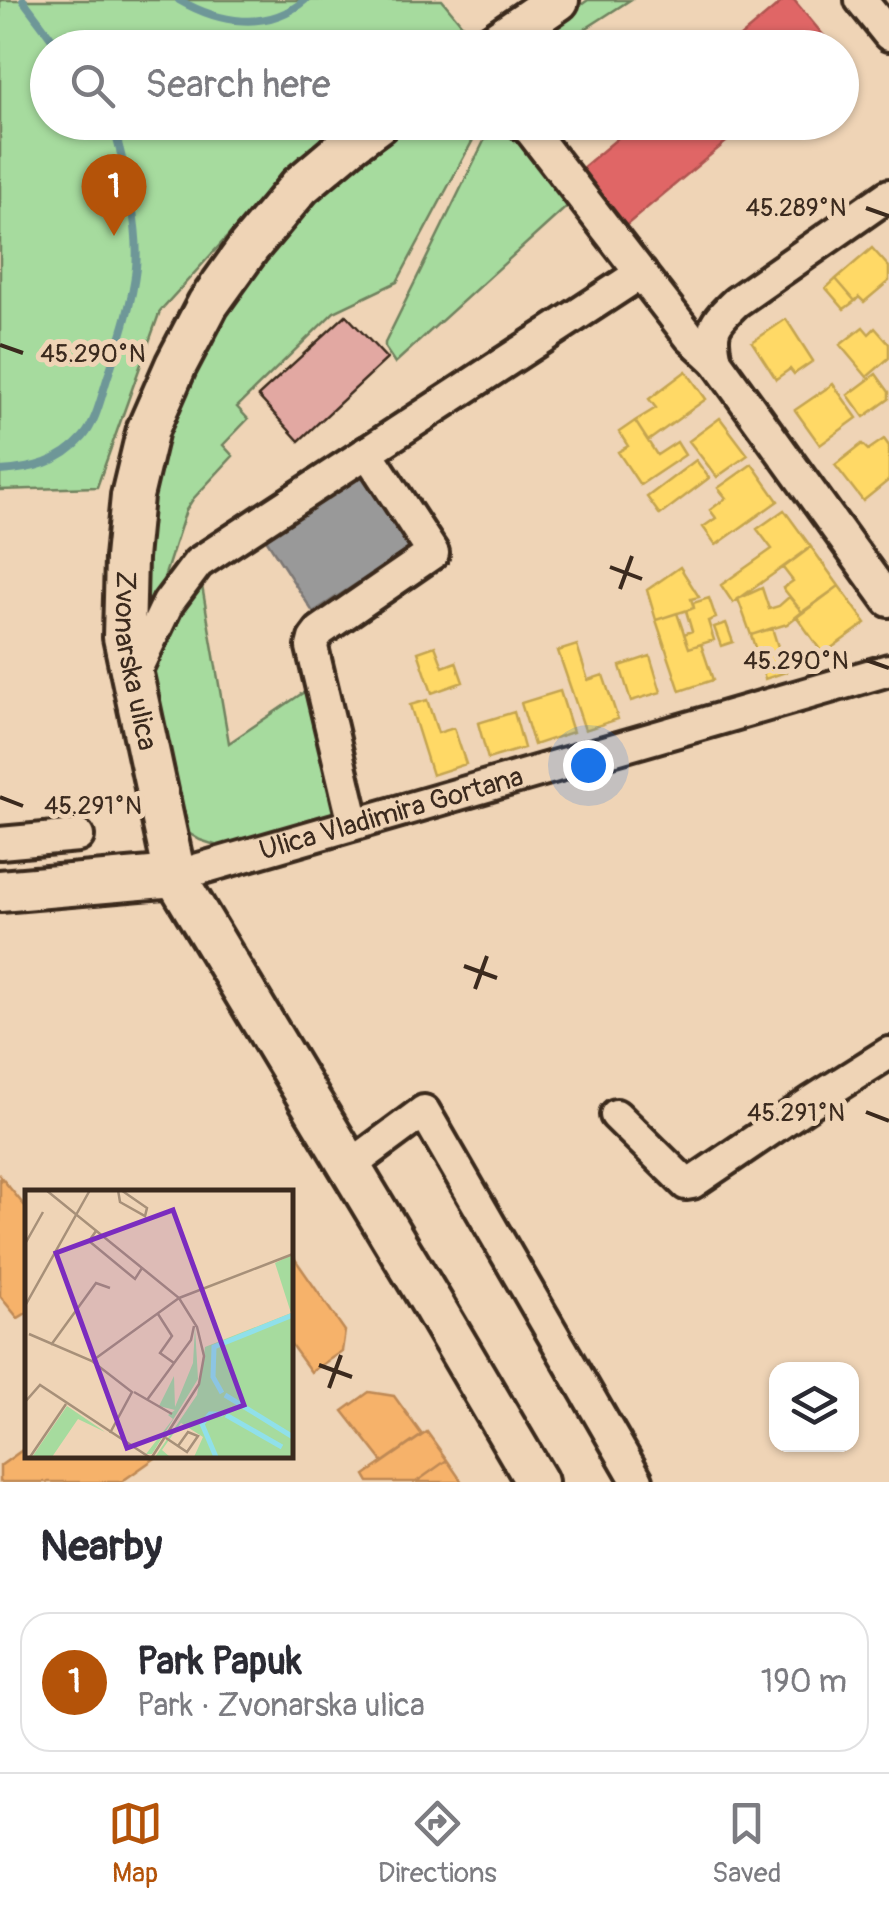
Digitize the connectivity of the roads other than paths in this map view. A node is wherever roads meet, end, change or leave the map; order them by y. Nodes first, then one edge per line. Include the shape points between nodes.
1 (558, 0) edge
2 (861, 0) edge
3 (514, 30) edge
4 (889, 35) edge
5 (356, 140) edge
6 (539, 140) edge
7 (889, 194) edge
8 (640, 273) junction
9 (716, 361) junction
10 (367, 452) junction
11 (889, 600) edge
12 (889, 670) edge
13 (132, 678) junction
14 (354, 824) junction
15 (78, 836) dead end
16 (0, 843) edge
17 (175, 876) junction
18 (0, 891) edge
19 (889, 1053) edge
20 (616, 1115) dead end
21 (350, 1166) junction
22 (536, 1482) edge
23 (635, 1482) edge

1 - 3 main road
2 - 4 street
5 - 13 main road, Zvonarska ulica via 300,186 208,304 148,429 126,558 124,638
6 - 8 street
7 - 9 street via 716,321
8 - 9 street
8 - 10 street
9 - 11 street
10 - 13 street via 198,563 168,603
10 - 14 street via 433,552 314,638
12 - 14 street, Ulica Vladimira Gortana
13 - 17 main road, Zvonarska ulica
14 - 17 street, Ulica Vladimira Gortana
15 - 16 street
17 - 18 main road, Ulica Vladimira Gortana
17 - 21 main road, Zvonarska ulica
19 - 20 street via 692,1183
21 - 22 main road, Zvonarska ulica
21 - 23 street via 424,1111

